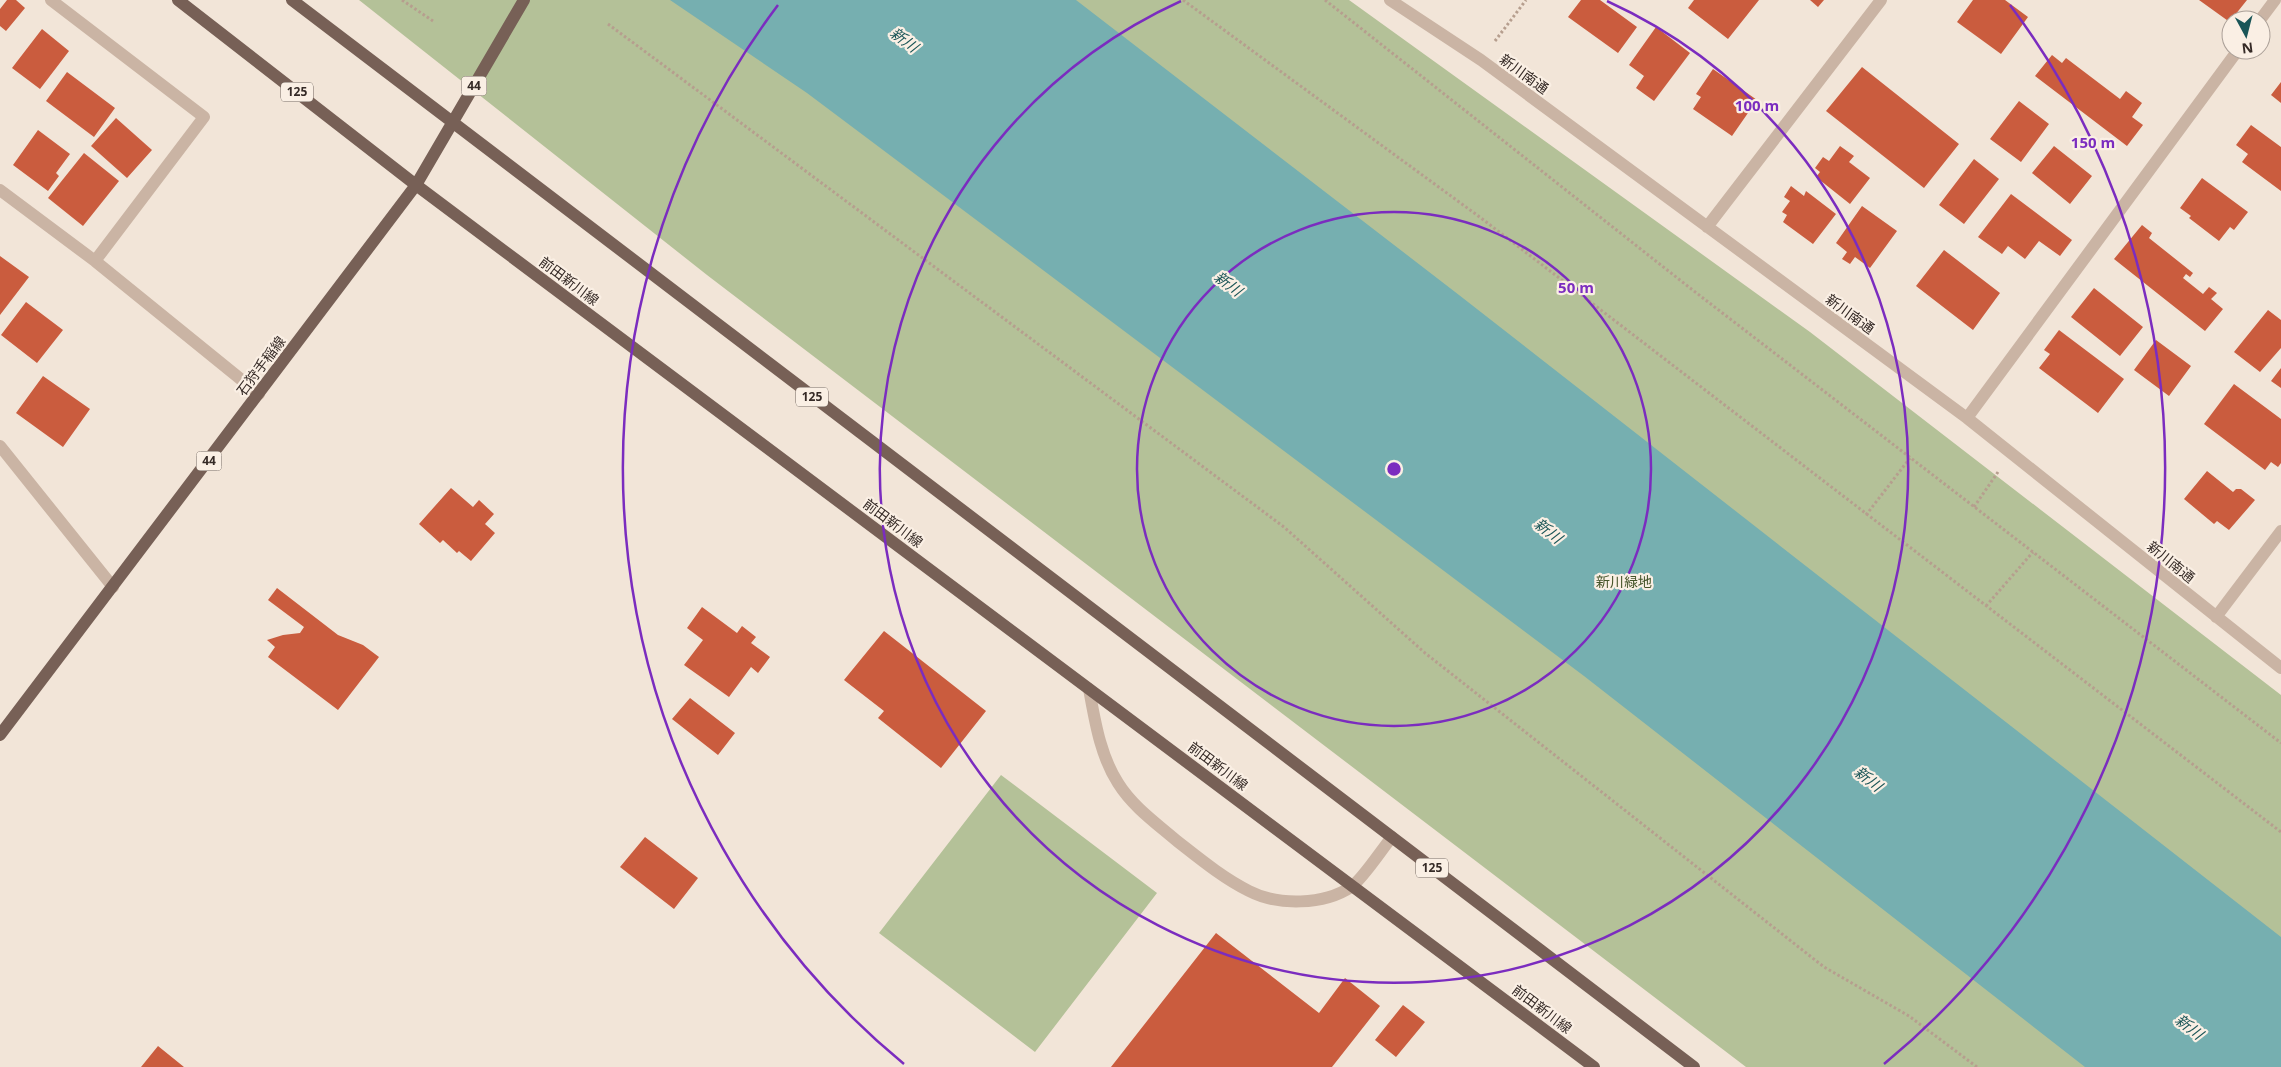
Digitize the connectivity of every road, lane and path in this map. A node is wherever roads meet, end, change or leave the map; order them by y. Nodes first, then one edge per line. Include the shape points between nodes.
1 (51, 0) edge
2 (178, 0) edge
3 (292, 0) edge
4 (402, 0) edge
5 (524, 0) edge
6 (1183, 0) edge
7 (1324, 0) edge
8 (1390, 0) edge
9 (1526, 0) edge
10 (1881, 0) edge
11 (433, 21) dead end
12 (608, 24) dead end
13 (1481, 60) junction
14 (2231, 60) edge
15 (453, 124) junction
16 (416, 185) junction
17 (0, 190) edge
18 (1707, 227) junction
19 (95, 261) junction
20 (260, 394) junction
21 (1967, 418) junction
22 (0, 446) edge
23 (2011, 453) junction
24 (1910, 458) junction
25 (1974, 507) junction
26 (1866, 515) junction
27 (2281, 531) edge
28 (2033, 552) junction
29 (114, 587) junction
30 (1986, 606) junction
31 (2216, 617) junction
32 (2281, 668) edge
33 (1089, 689) junction
34 (0, 736) edge
35 (2281, 743) edge
36 (2281, 832) edge
37 (1392, 837) junction
38 (1353, 887) junction
39 (1594, 1067) edge
40 (1694, 1067) edge
41 (1977, 1067) edge

1 - 19 street via 204,117
2 - 16 main road, 前田新川線 / 125
3 - 15 main road, 125
4 - 11 path
5 - 15 main road, 石狩手稲線 / 44
6 - 26 path via 1481,218
7 - 24 path
8 - 13 street, 新川南通
9 - 13 path
10 - 18 street
12 - 41 path via 1284,528 1426,653 1824,967 1909,1016
13 - 18 street, 新川南通
14 - 21 street
15 - 16 main road, 石狩手稲線 / 44
15 - 37 main road, 125
16 - 20 main road, 石狩手稲線 / 44
16 - 33 main road, 前田新川線 / 125
17 - 19 street
18 - 21 street, 新川南通
19 - 20 street
20 - 29 main road, 石狩手稲線 / 44
21 - 23 street, 新川南通
22 - 29 street
23 - 25 path
23 - 31 street, 新川南通
24 - 25 path
24 - 26 path
25 - 28 path
26 - 30 path
27 - 31 street
28 - 30 path
28 - 35 path
29 - 34 main road, 石狩手稲線 / 44
30 - 36 path
31 - 32 street, 新川南通
33 - 38 main road, 前田新川線 / 125
33 - 38 street via 1102,751 1117,783 1140,811 1204,862 1250,892 1285,901 1308,902
37 - 38 street
37 - 40 main road, 125
38 - 39 main road, 前田新川線 / 125

